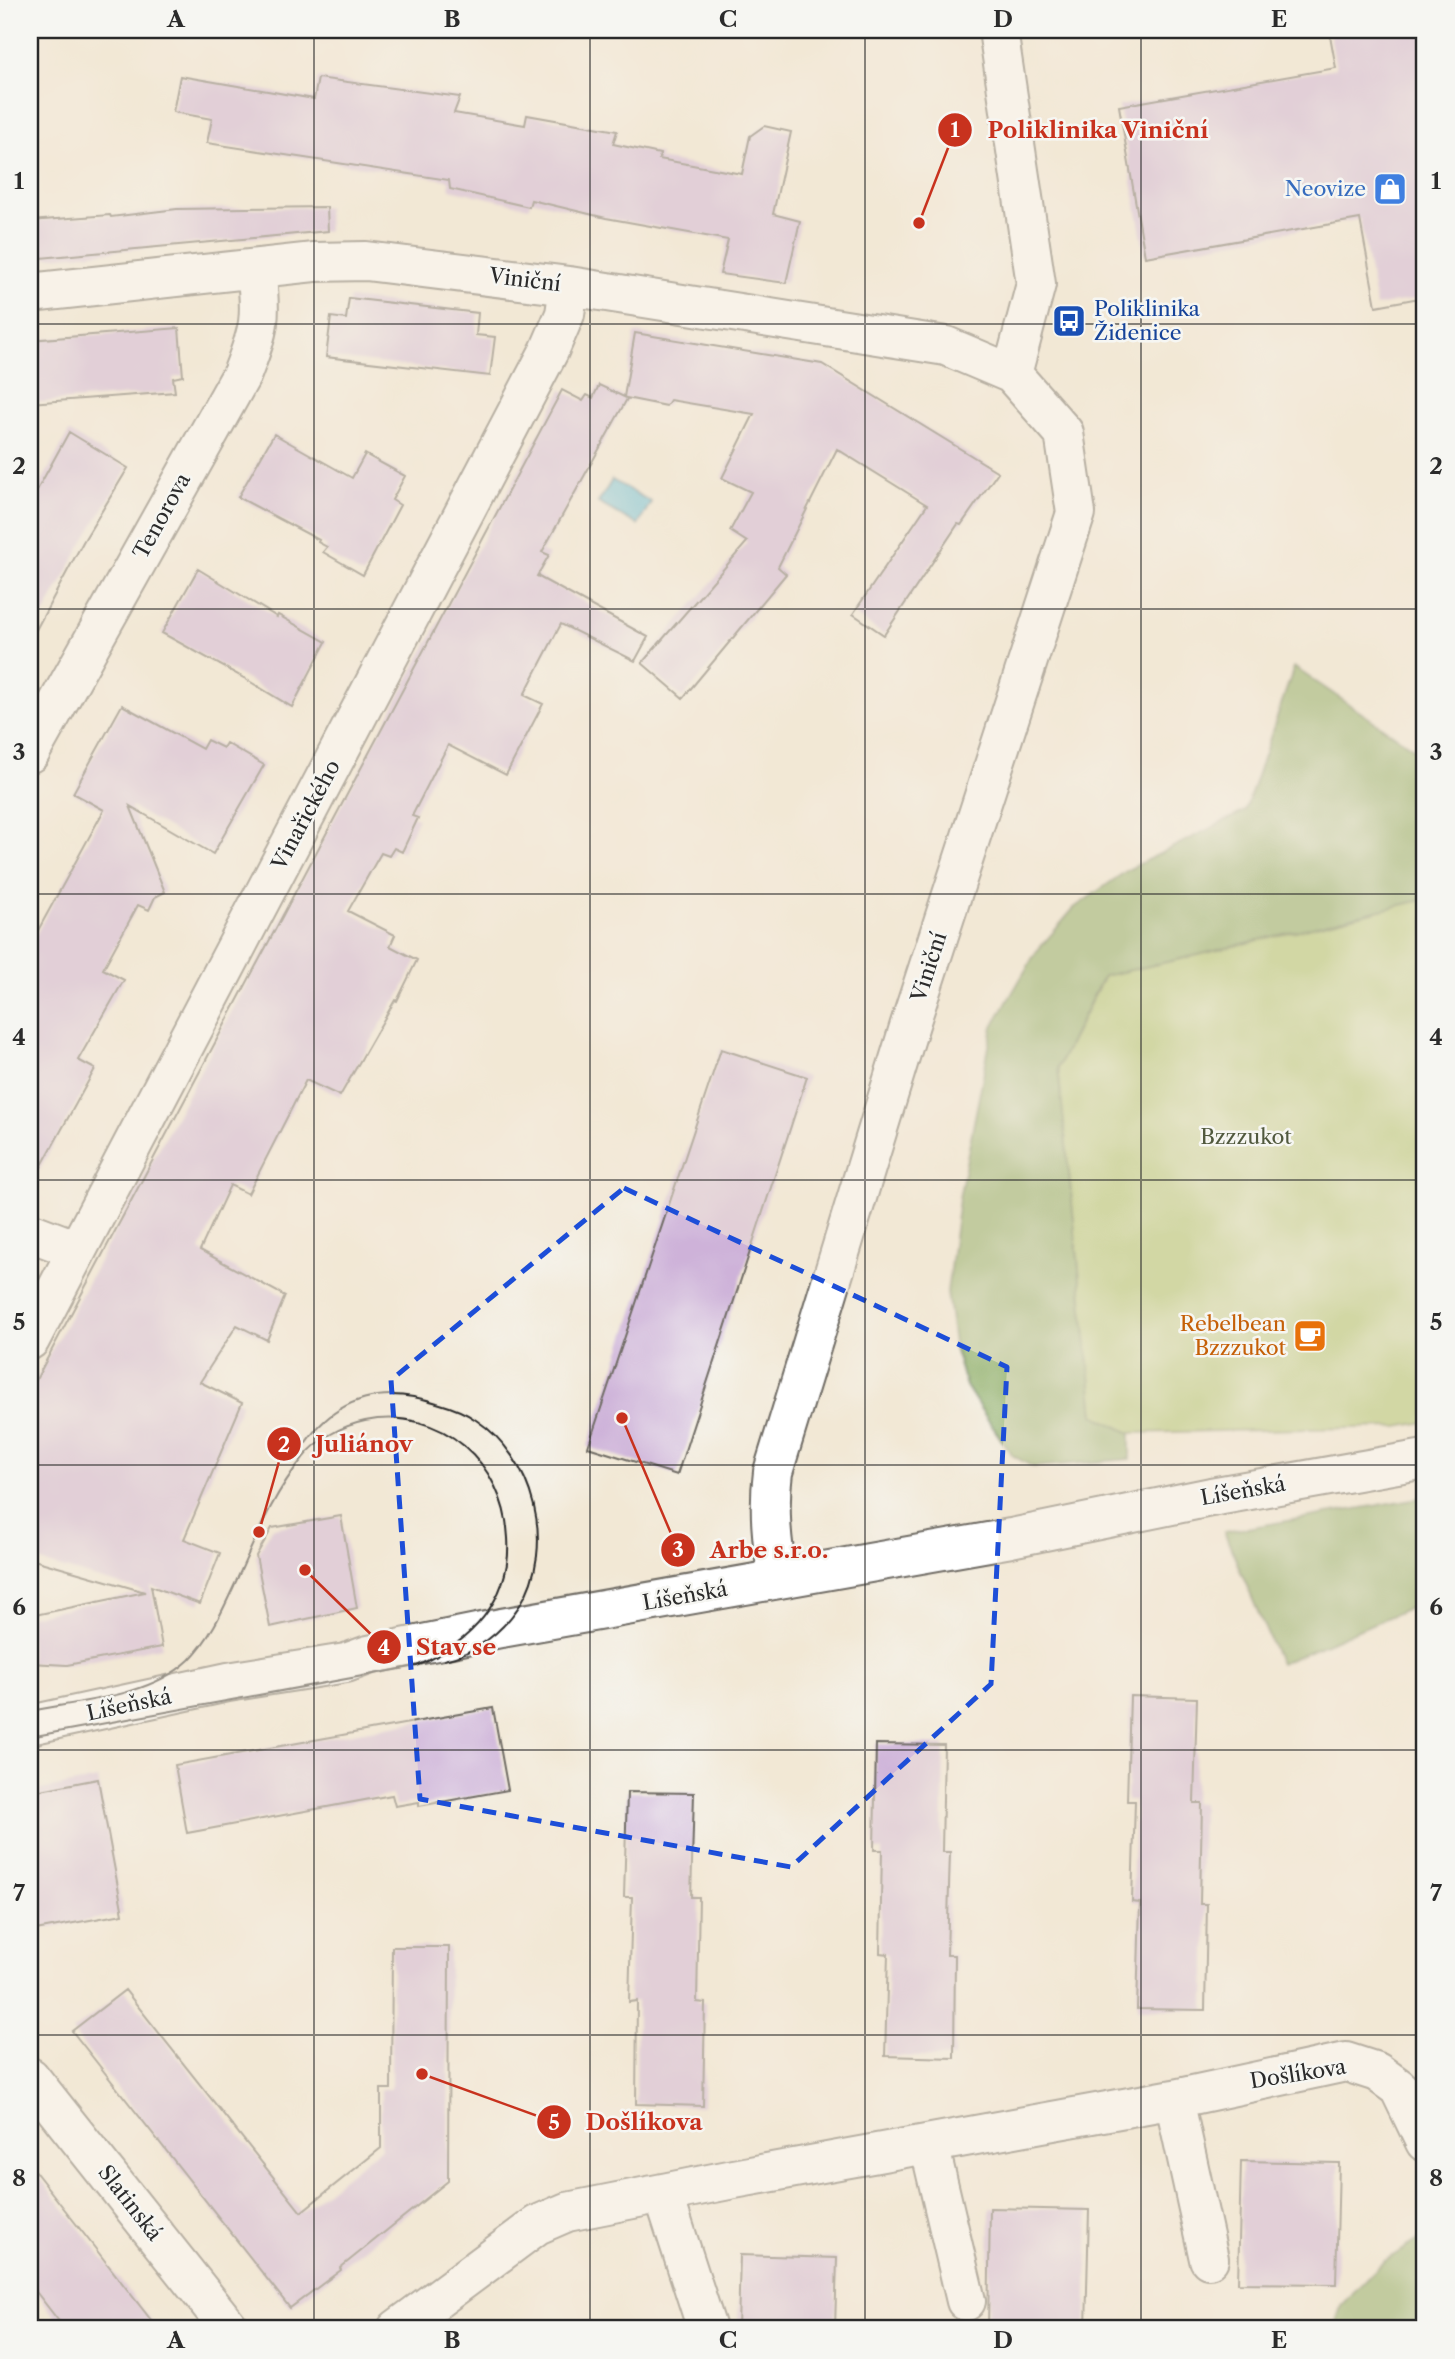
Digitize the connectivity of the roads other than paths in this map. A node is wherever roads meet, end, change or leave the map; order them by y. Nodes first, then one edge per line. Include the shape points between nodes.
1 (998, 30) edge
2 (256, 269) junction
3 (569, 286) junction
4 (30, 293) edge
5 (1012, 374) junction
6 (30, 753) edge
7 (30, 1232) edge
8 (77, 1250) junction
9 (30, 1340) edge
10 (1425, 1459) edge
11 (778, 1579) junction
12 (30, 1725) edge
13 (30, 2077) edge
14 (1174, 2099) junction
15 (1425, 2142) edge
16 (929, 2144) junction
17 (663, 2193) junction
18 (1209, 2259) dead end
19 (965, 2301) dead end
20 (230, 2329) edge
21 (397, 2329) edge
22 (707, 2329) edge

1 - 5 street via 1036,284
2 - 3 street, Viniční via 366,261
2 - 4 street, Viniční
2 - 6 street, Tenorova via 260,319 242,374
3 - 5 street, Viniční via 946,346
3 - 8 street, Vinařického via 565,314 549,351
5 - 11 street, Viniční via 1064,433 1076,513 910,1024 773,1472 769,1503
7 - 8 street
8 - 9 street, Vinařického
10 - 11 street, Líšeňská
11 - 12 street, Líšeňská via 501,1628
13 - 20 street, Slatinská
14 - 15 street, Došlíkova via 1346,2063 1377,2072 1399,2088
14 - 16 street, Došlíkova
14 - 18 street
16 - 17 street, Došlíkova
16 - 19 street
17 - 21 street, Došlíkova via 567,2212 537,2225
17 - 22 street

